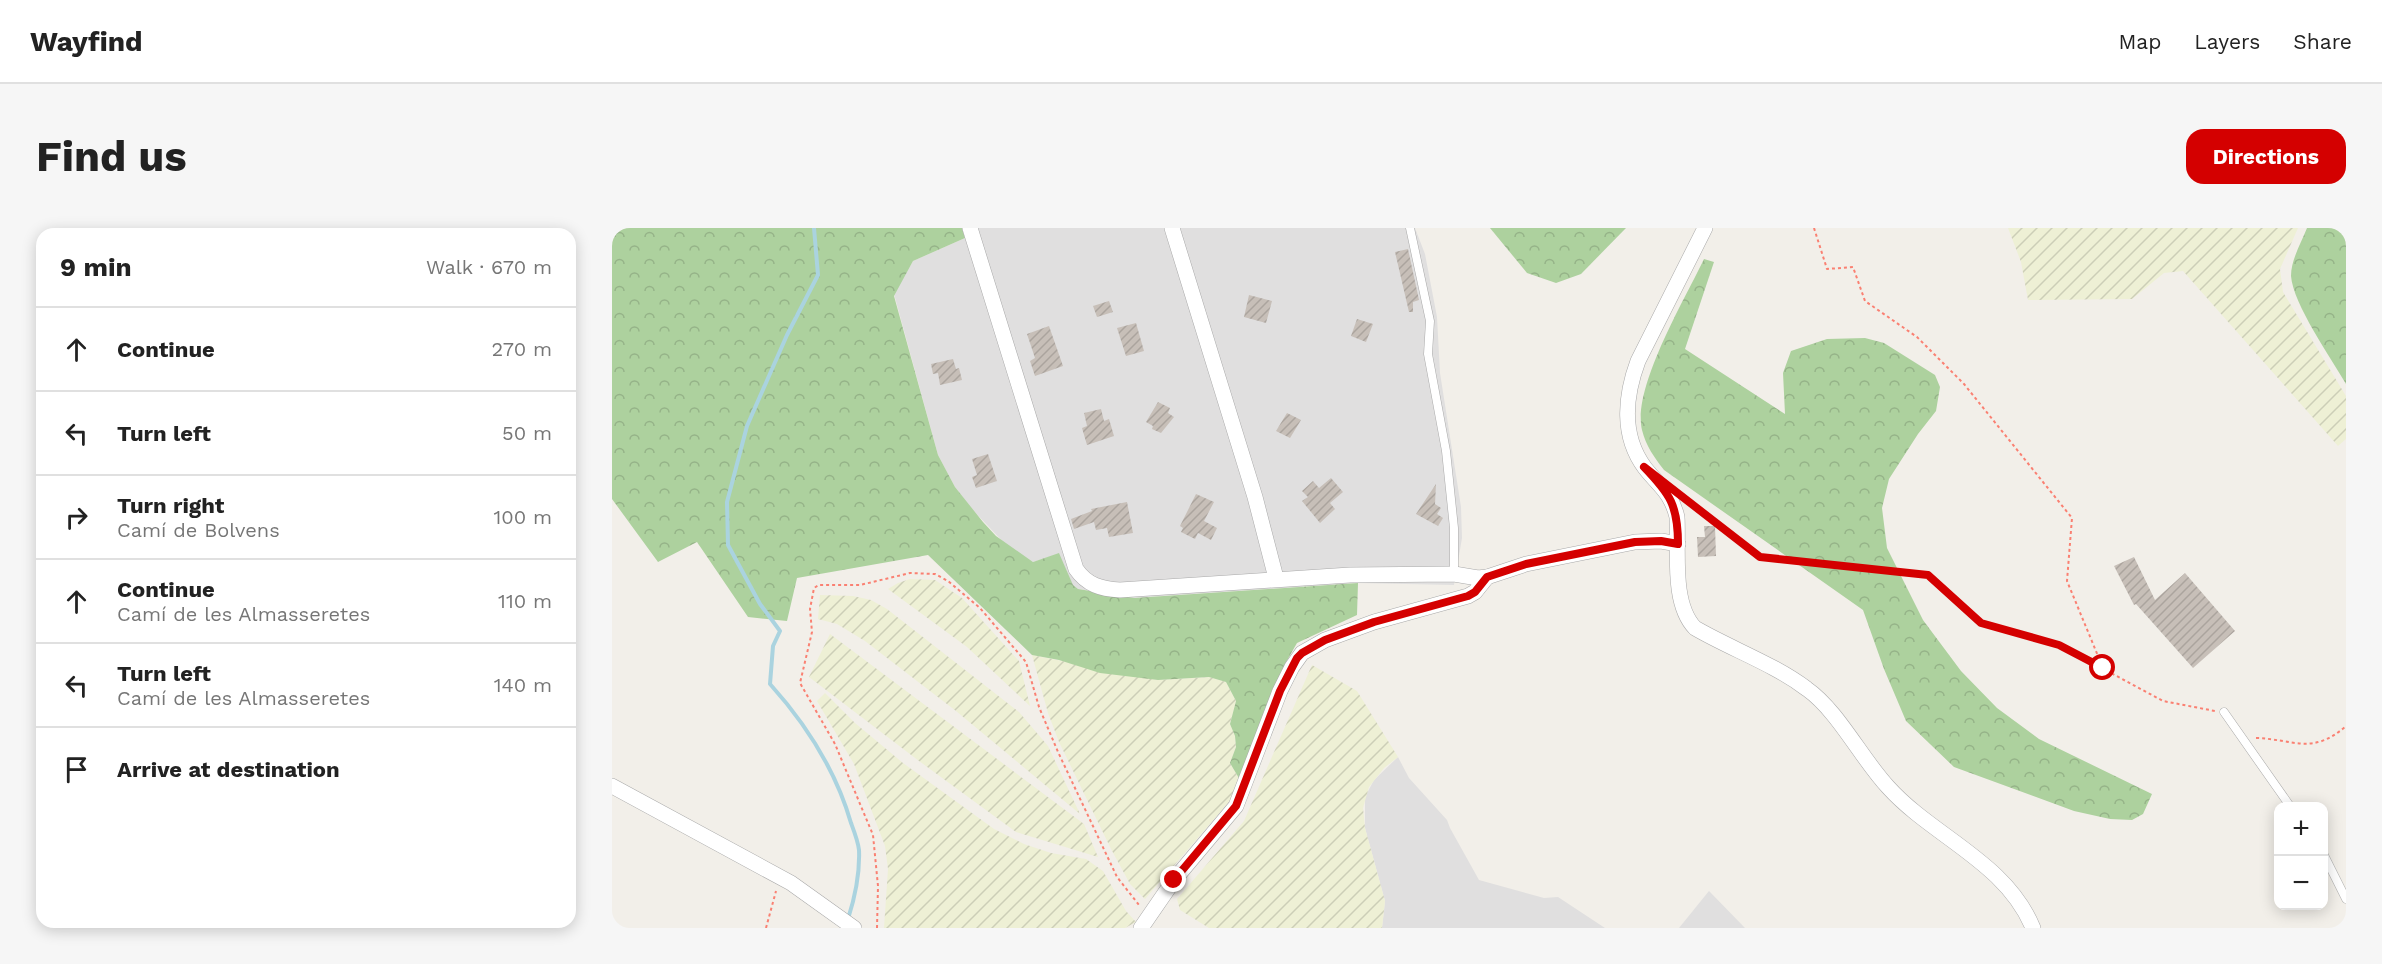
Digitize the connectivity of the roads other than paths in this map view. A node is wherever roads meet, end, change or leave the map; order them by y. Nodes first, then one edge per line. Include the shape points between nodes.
1 (970, 228) edge
2 (1172, 228) edge
3 (1410, 228) edge
4 (1705, 228) edge
5 (1678, 544) junction
6 (1454, 574) junction
7 (1487, 577) junction
8 (1276, 578) junction
9 (2224, 712) road end
10 (612, 786) edge
11 (2286, 802) edge
12 (2325, 856) edge
13 (2346, 898) edge
14 (849, 924) edge
15 (1141, 928) edge
16 (2033, 928) edge

1 - 8 street via 1081,576 1095,586 1120,590
2 - 8 street
3 - 6 lane via 1430,321 1428,354 1446,451
4 - 5 street via 1629,384 1629,432 1644,467 1667,491 1675,508
5 - 7 street via 1635,542 1526,564
5 - 16 street via 1681,603 1688,621 1718,642 1808,689 1834,716 1889,789 2013,892
6 - 7 street
6 - 8 street
7 - 15 street via 1468,596 1374,622 1315,644 1297,658 1262,735 1236,806 1174,880
9 - 11 lane
10 - 14 street via 779,876
12 - 13 lane

